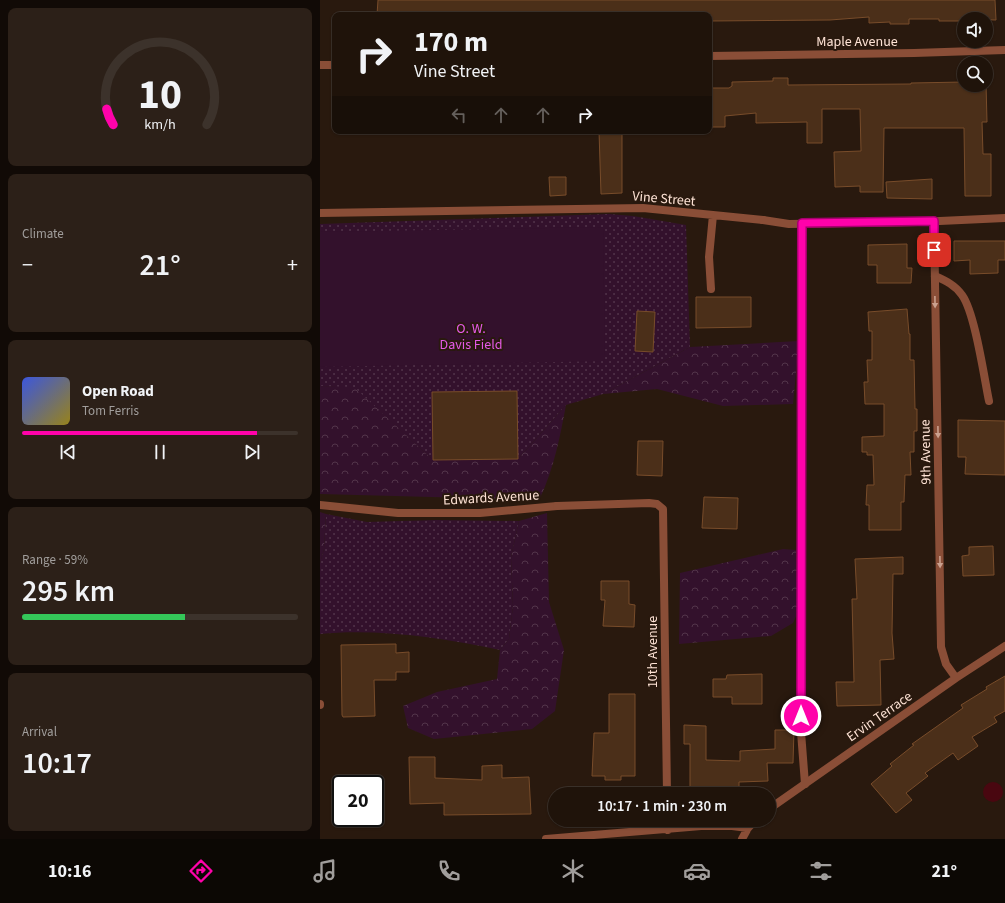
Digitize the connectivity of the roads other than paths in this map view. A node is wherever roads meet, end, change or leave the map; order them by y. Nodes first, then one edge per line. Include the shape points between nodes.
1 (1005, 50) edge
2 (712, 56) edge
3 (332, 64) edge
4 (320, 65) edge
5 (320, 213) edge
6 (713, 215) junction
7 (1005, 218) edge
8 (934, 221) junction
9 (802, 223) junction
10 (935, 276) junction
11 (711, 289) dead end
12 (989, 401) dead end
13 (320, 505) edge
14 (663, 509) joint
15 (1005, 646) edge
16 (956, 678) junction
17 (805, 784) junction
18 (667, 787) edge
19 (776, 804) edge
20 (748, 828) joint
21 (668, 830) joint
22 (546, 839) edge
23 (742, 839) edge

1 - 2 street, Maple Avenue via 914,54
3 - 4 street
5 - 6 street, Vine Street via 636,208
6 - 9 street, Vine Street via 789,224
6 - 11 street via 709,257
7 - 8 street, Vine Street
8 - 9 street, Vine Street
8 - 10 street, 9th Avenue
9 - 17 street via 801,732
10 - 12 street via 952,283 963,295 972,319
10 -> 16 street, 9th Avenue via 941,647 946,664
13 - 14 street, Edwards Avenue via 398,513 480,513 556,506 649,503 657,504
14 - 18 street, 10th Avenue
15 - 16 street, Ervin Terrace
16 - 17 street, Ervin Terrace
17 - 19 street, Ervin Terrace
20 - 21 street via 701,826
20 - 23 street
21 - 22 street

